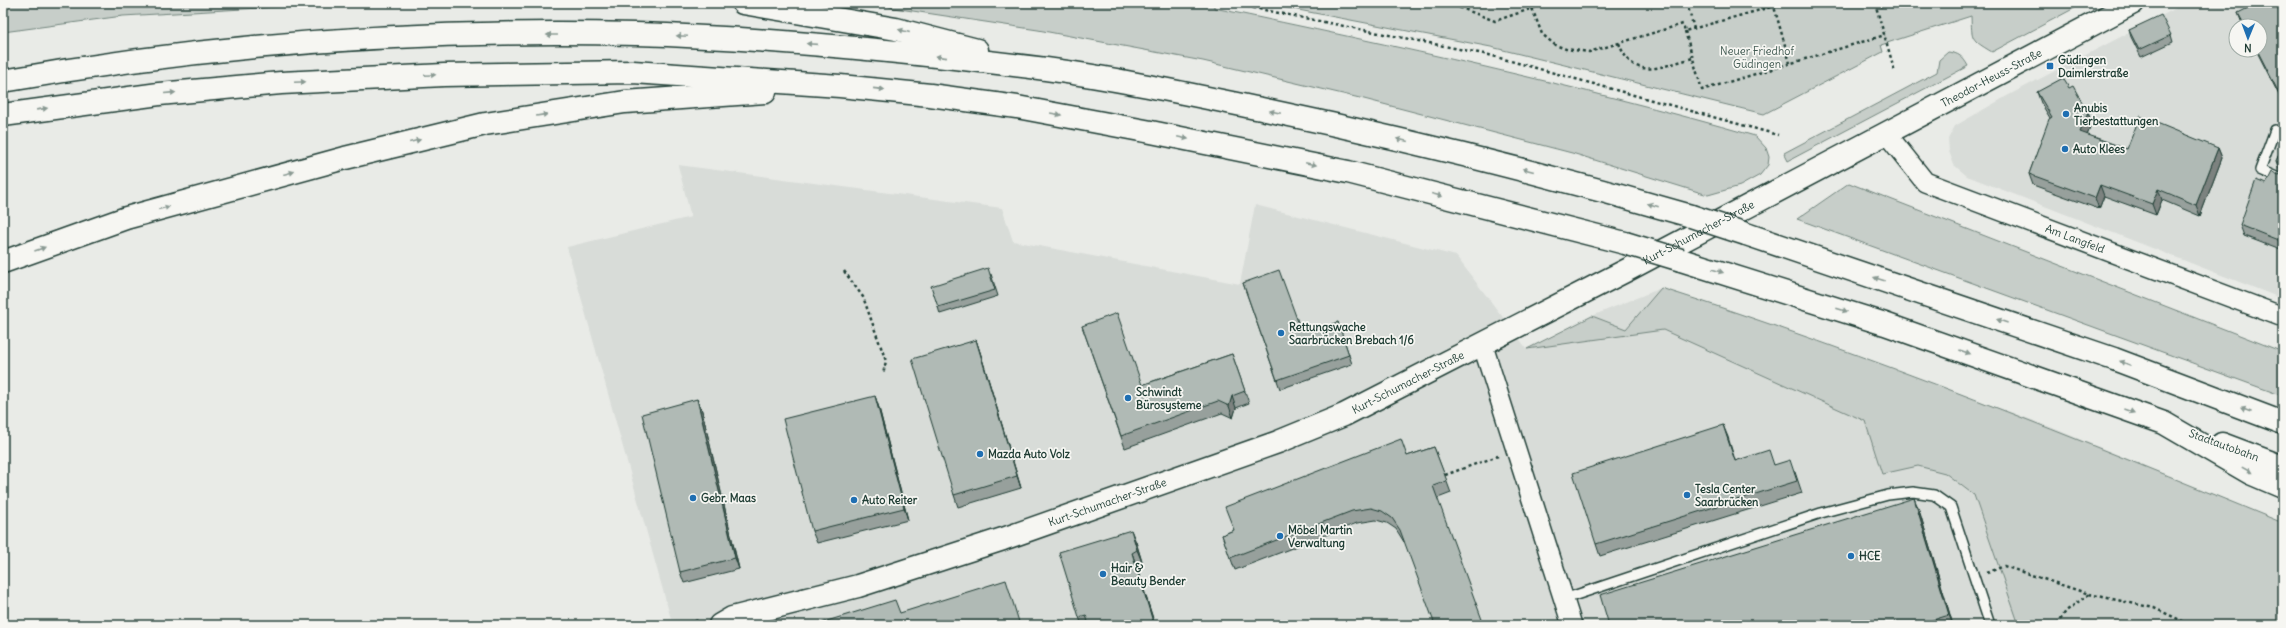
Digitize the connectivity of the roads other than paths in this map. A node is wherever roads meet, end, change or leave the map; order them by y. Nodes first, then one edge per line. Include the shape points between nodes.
1 (743, 3) edge
2 (2133, 3) edge
3 (1050, 70) junction
4 (3, 81) edge
5 (840, 86) junction
6 (3, 115) edge
7 (2275, 130) dead end
8 (1886, 133) junction
9 (1850, 152) joint
10 (2283, 180) edge
11 (3, 262) edge
12 (2283, 317) edge
13 (1483, 346) junction
14 (2164, 423) junction
15 (2283, 423) edge
16 (2283, 467) edge
17 (2283, 487) edge
18 (1564, 599) junction
19 (720, 625) edge
20 (1572, 625) edge
21 (1990, 625) edge

3 -> 1 main road via 896,29
2 - 8 main road, Theodor-Heuss-Straße
3 -> 4 main road via 824,45 735,38 634,34 455,35 278,44 144,59
15 -> 3 main road, bridge via 2114,359 1691,216 1537,172 1354,128 1162,88
6 -> 5 main road via 159,94 281,82 444,75 633,72
11 -> 5 main road via 126,218 345,158 485,124 625,102
5 -> 14 main road, bridge via 930,94 1017,107 1348,172 1625,243 1886,324
7 - 10 lane via 2260,170
8 - 9 main road, Theodor-Heuss-Straße
8 - 12 street, Am Langfeld via 1925,182
9 - 13 main road, Kurt-Schumacher-Straße
13 - 18 street
13 - 19 main road, Kurt-Schumacher-Straße via 1344,414 1278,442 924,565 858,586 732,618
14 - 16 main road, Stadtautobahn
14 -> 17 main road via 2250,473
18 - 20 street
18 - 21 lane via 1821,513 1888,495 1913,492 1934,494 1951,507

